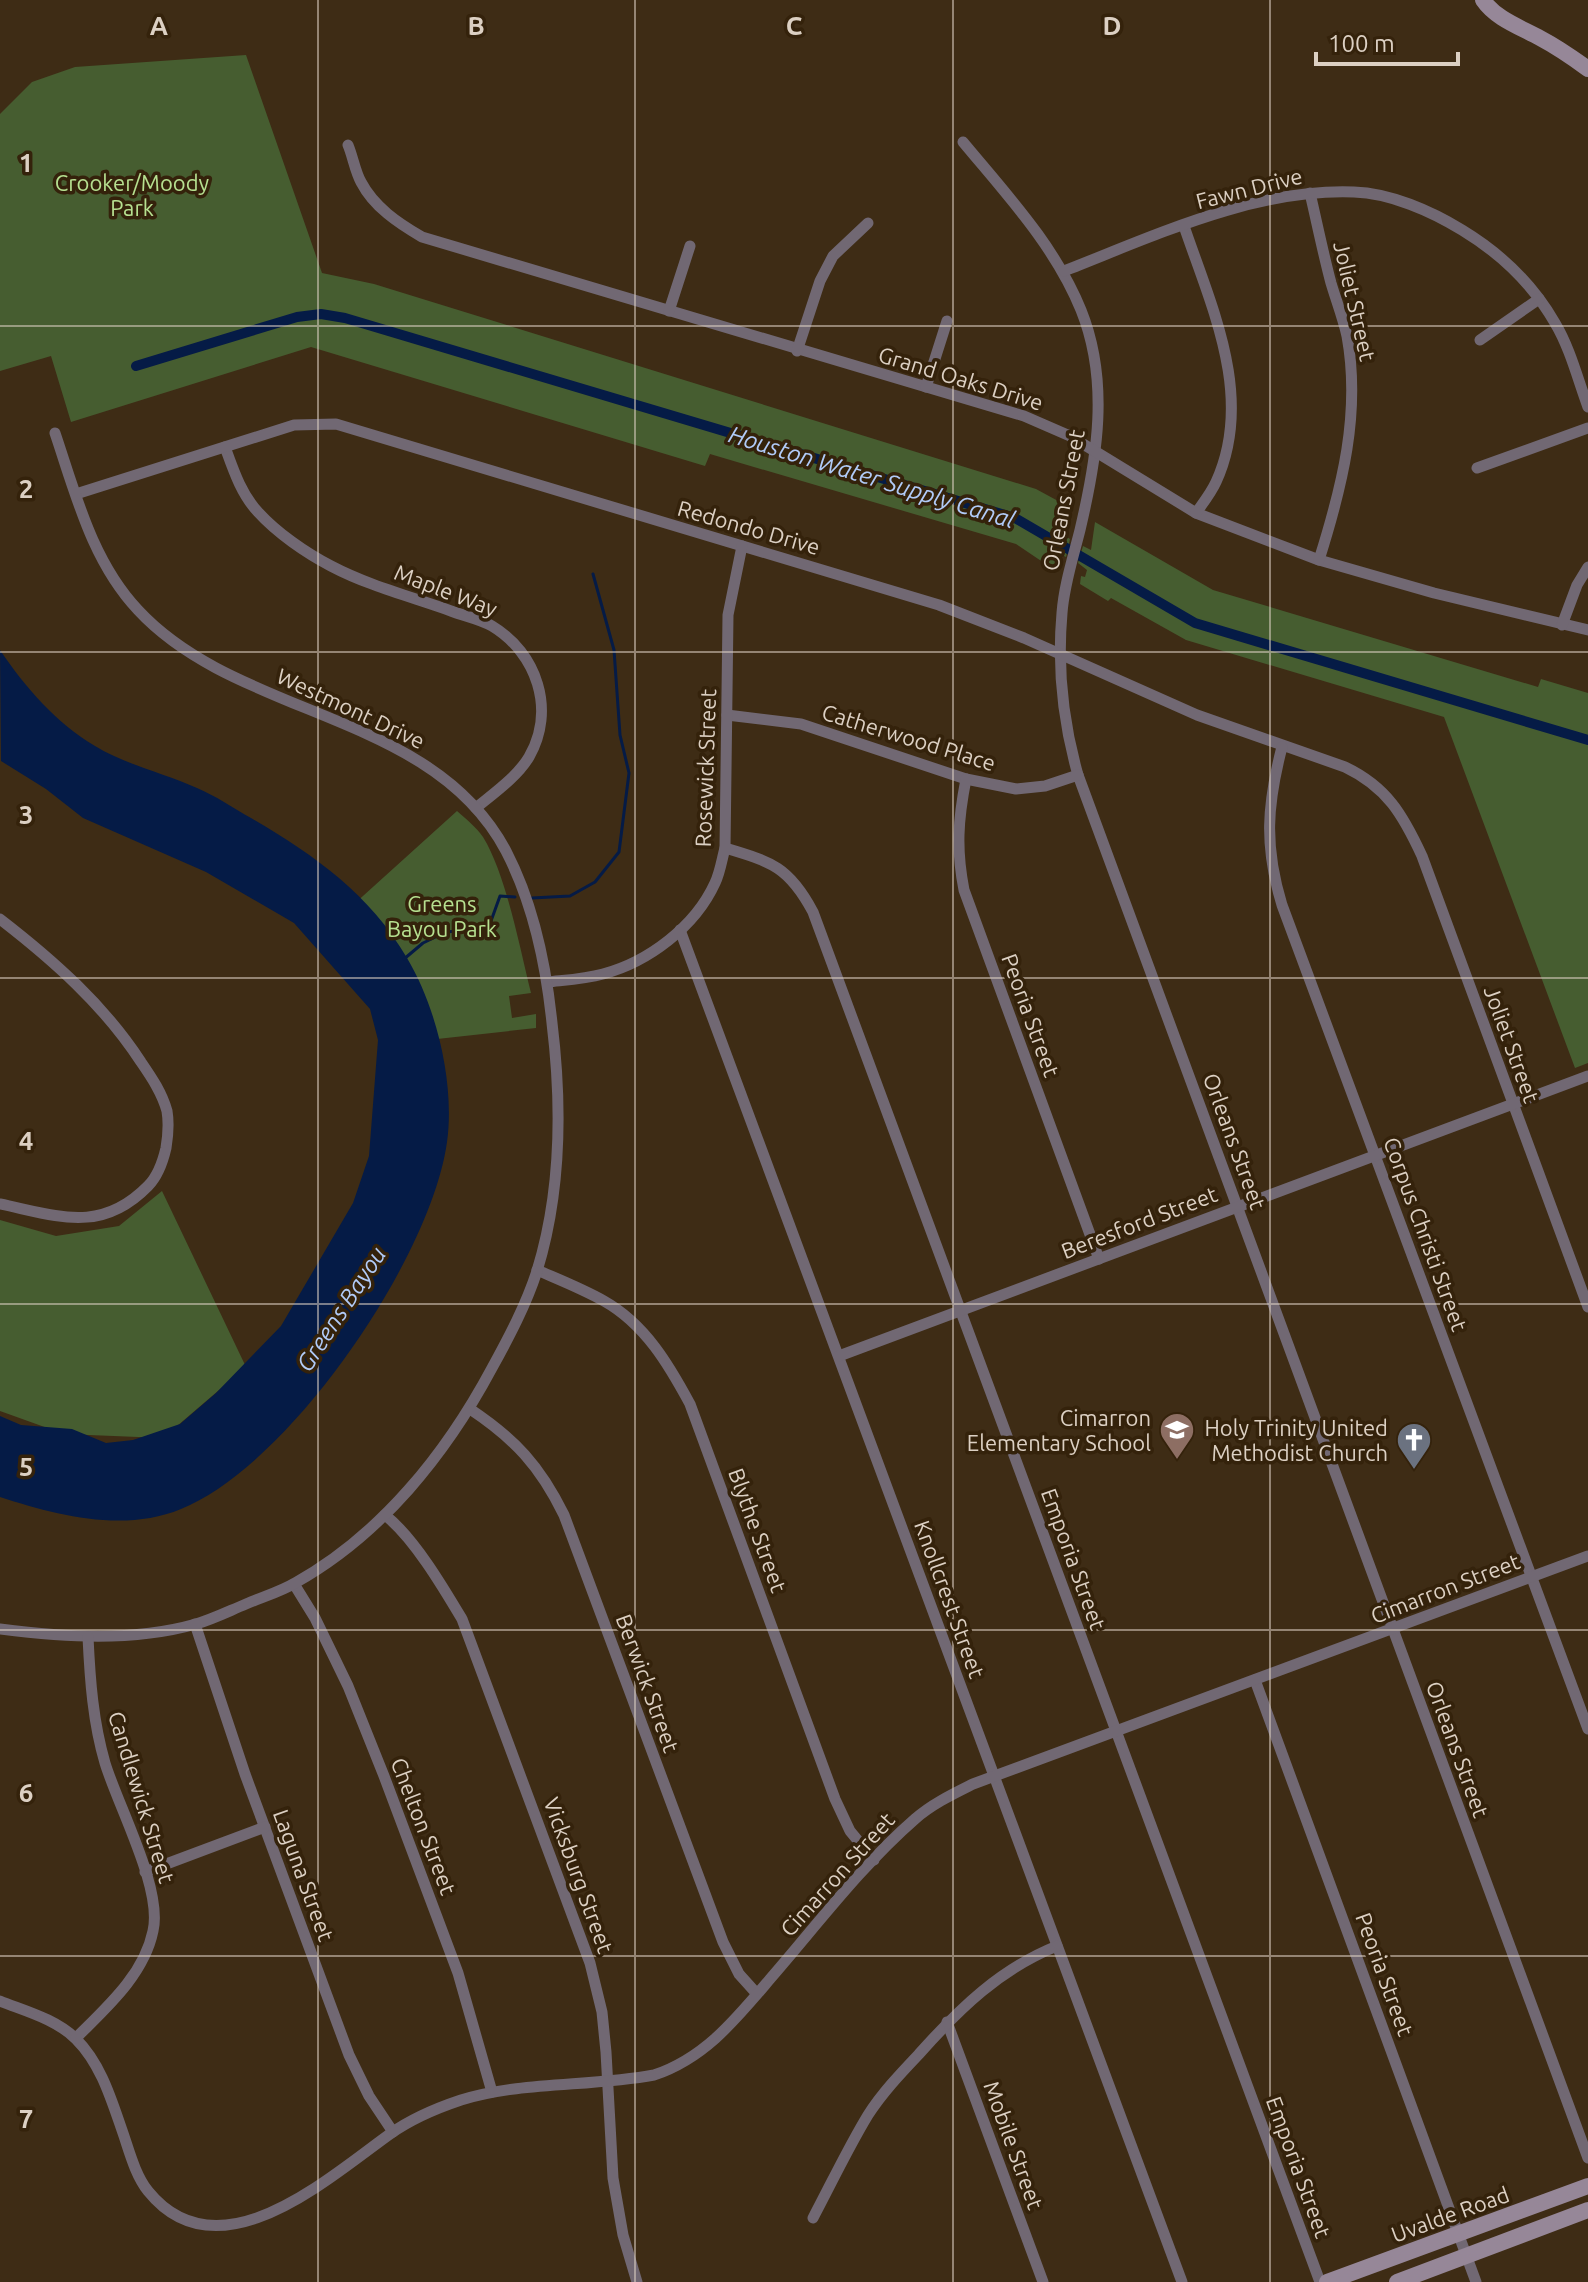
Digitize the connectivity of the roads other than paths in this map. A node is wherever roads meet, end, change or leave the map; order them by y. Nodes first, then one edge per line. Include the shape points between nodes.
1 (1483, 0) edge
2 (1588, 69) edge
3 (963, 142) dead end
4 (348, 145) dead end
5 (1310, 193) junction
6 (868, 223) dead end
7 (1184, 226) junction
8 (690, 246) dead end
9 (1064, 271) junction
10 (1539, 299) junction
11 (669, 311) junction
12 (947, 321) dead end
13 (1480, 340) dead end
14 (797, 351) junction
15 (926, 387) junction
16 (1588, 407) edge
17 (1588, 428) edge
18 (55, 433) dead end
19 (225, 447) junction
20 (1096, 453) junction
21 (1477, 468) dead end
22 (76, 494) junction
23 (1196, 513) junction
24 (742, 546) junction
25 (1319, 560) junction
26 (1588, 567) edge
27 (1562, 625) junction
28 (1588, 630) edge
29 (1060, 655) junction
30 (727, 715) junction
31 (1282, 747) junction
32 (1078, 775) junction
33 (966, 779) junction
34 (1389, 799) joint
35 (476, 808) junction
36 (725, 848) junction
37 (0, 919) edge
38 (680, 930) junction
39 (548, 982) junction
40 (1588, 1076) edge
41 (1512, 1104) junction
42 (1375, 1155) junction
43 (0, 1204) edge
44 (1238, 1206) junction
45 (1099, 1259) junction
46 (537, 1270) junction
47 (1588, 1307) edge
48 (962, 1309) junction
49 (839, 1356) junction
50 (470, 1409) junction
51 (385, 1515) junction
52 (1588, 1556) edge
53 (1532, 1576) junction
54 (294, 1584) junction
55 (195, 1624) junction
56 (0, 1629) edge
57 (1393, 1629) junction
58 (88, 1637) junction
59 (1255, 1680) junction
60 (1588, 1729) edge
61 (1116, 1731) junction
62 (994, 1777) junction
63 (265, 1827) junction
64 (874, 1860) junction
65 (145, 1872) junction
66 (1057, 1946) junction
67 (757, 1994) junction
68 (0, 2001) edge
69 (947, 2022) junction
70 (76, 2038) junction
71 (608, 2081) junction
72 (492, 2092) junction
73 (393, 2132) junction
74 (1588, 2158) edge
75 (1588, 2186) edge
76 (1588, 2210) edge
77 (813, 2218) dead end
78 (1459, 2234) junction
79 (1467, 2256) junction
80 (637, 2282) edge
81 (1043, 2282) edge
82 (1182, 2282) edge
83 (1320, 2282) edge
84 (1327, 2282) edge
85 (1397, 2282) edge
86 (1476, 2282) edge

1 - 2 main road via 1501,18
3 - 9 street, Orleans Street
4 - 11 street, Grand Oaks Drive via 361,181 376,202 422,237
5 - 7 street, Fawn Drive via 1264,200
5 - 10 street, Fawn Drive via 1357,192 1409,204 1447,221 1492,248
5 - 25 street, Joliet Street via 1351,376 1346,458
6 - 14 street via 833,256
7 - 9 street, Fawn Drive
7 - 23 street via 1230,373 1231,422 1224,460
8 - 11 street
9 - 20 street, Orleans Street via 1092,345 1099,416
10 - 13 street
10 - 16 street, Fawn Drive via 1556,324
11 - 14 street, Grand Oaks Drive
12 - 15 street
14 - 15 street, Grand Oaks Drive
15 - 20 street, Grand Oaks Drive via 1046,424
17 - 21 street
18 - 22 street, Westmont Drive
19 - 22 street, Redondo Drive
19 - 24 street, Redondo Drive via 294,425 336,424
19 - 35 street, Maple Way via 237,480 257,511 295,542 331,566 490,625 517,645 537,676 540,730 528,759
20 - 23 street, Grand Oaks Drive
20 - 29 street, Orleans Street via 1062,612
22 - 35 street, Westmont Drive via 109,572 165,637 198,659 409,755 442,776
23 - 25 street, Grand Oaks Drive
24 - 29 street, Redondo Drive via 939,605
24 - 30 street, Rosewick Street via 728,615
25 - 27 street, Grand Oaks Drive
26 - 27 street
27 - 28 street, Grand Oaks Drive
29 - 31 street, Redondo Drive
29 - 32 street, Orleans Street via 1067,736
30 - 33 street, Catherwood Place via 801,724
30 - 36 street, Rosewick Street
31 - 34 street, Redondo Drive via 1345,767
31 - 42 street, Corpus Christi Street via 1271,788 1272,871
32 - 33 street, Catherwood Place via 1016,789
32 - 44 street, Orleans Street
33 - 45 street, Peoria Street via 957,822 964,890
34 - 41 street, Joliet Street via 1422,856
35 - 39 street, Westmont Drive via 504,847 522,886
36 - 38 street, Rosewick Street via 715,884
36 - 48 street, Emporia Street via 783,870 813,912
37 - 43 street via 52,960 135,1052 158,1088 168,1133 164,1160 152,1182 128,1205 98,1217 65,1217
38 - 39 street, Rosewick Street via 634,963 601,975
38 - 49 street, Knollcrest Street
39 - 46 street, Westmont Drive via 558,1155
40 - 41 street, Beresford Street
41 - 42 street, Beresford Street
41 - 47 street, Joliet Street
42 - 44 street, Beresford Street
42 - 53 street, Corpus Christi Street
44 - 45 street, Beresford Street
44 - 57 street, Orleans Street
45 - 48 street, Beresford Street
46 - 50 street, Westmont Drive via 520,1315
46 - 64 street, Blythe Street via 607,1302 667,1361 690,1404 835,1799 850,1831
48 - 49 street, Beresford Street
48 - 61 street, Emporia Street
49 - 62 street, Knollcrest Street
50 - 51 street, Westmont Drive via 442,1451
50 - 67 street, Berwick Street via 502,1430 549,1484 723,1942 739,1974
51 - 54 street, Westmont Drive
51 - 71 street, Vicksburg Street via 440,1582 478,1656 590,1963 602,2012
52 - 53 street, Cimarron Street
53 - 57 street, Cimarron Street
53 - 60 street, Corpus Christi Street
54 - 55 street, Westmont Drive
54 - 72 street, Chelton Street via 348,1686 384,1776 458,1973
55 - 58 street, Westmont Drive
55 - 63 street, Laguna Street
56 - 58 street, Westmont Drive
57 - 59 street, Cimarron Street
57 - 74 street, Orleans Street
58 - 65 street, Candlewick Street via 90,1694 105,1763
59 - 61 street, Cimarron Street
59 - 78 street, Peoria Street
61 - 62 street, Cimarron Street
61 - 83 street, Emporia Street
62 - 64 street, Cimarron Street via 944,1798 916,1817
62 - 66 street, Knollcrest Street
63 - 65 street
63 - 73 street, Laguna Street via 349,2055
64 - 67 street, Cimarron Street
65 - 70 street, Candlewick Street via 154,1904 154,1930 145,1956
66 - 69 street via 999,1976
66 - 82 street, Knollcrest Street
67 - 71 street, Cimarron Street via 696,2056 654,2075
68 - 70 street via 40,2016
69 - 77 street via 869,2114
69 - 81 street, Mobile Street
70 - 73 street, Cimarron Street via 112,2097 146,2189 165,2210 187,2221 222,2226 259,2218 339,2174
71 - 72 street, Cimarron Street
71 - 80 street, Vicksburg Street via 613,2178
72 - 73 street, Cimarron Street via 432,2111
75 - 78 main road, Uvalde Road
76 - 79 main road, Uvalde Road
78 - 79 street, Peoria Street
78 - 84 main road, Uvalde Road
79 - 85 main road, Uvalde Road
79 - 86 street, Peoria Street

